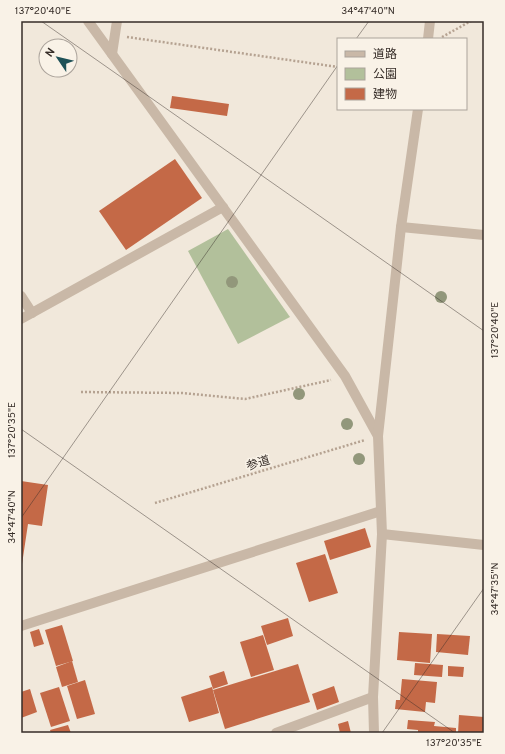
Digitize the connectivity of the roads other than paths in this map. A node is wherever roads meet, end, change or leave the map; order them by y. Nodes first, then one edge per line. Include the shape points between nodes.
1 (88, 21) edge
2 (117, 21) edge
3 (430, 21) edge
4 (428, 38) edge
5 (112, 54) junction
6 (418, 110) edge
7 (223, 207) junction
8 (401, 227) junction
9 (484, 235) edge
10 (21, 296) edge
11 (32, 313) junction
12 (21, 319) edge
13 (378, 436) junction
14 (381, 511) junction
15 (382, 534) junction
16 (484, 544) edge
17 (21, 626) edge
18 (373, 697) junction
19 (276, 733) edge
20 (374, 733) edge

1 - 5 street
2 - 5 street
3 - 4 street
5 - 7 street
6 - 8 street
7 - 11 street
7 - 13 street via 346,376
8 - 9 street
8 - 13 street
10 - 11 street
11 - 12 street
13 - 14 street
14 - 15 street
14 - 17 street
15 - 16 street
15 - 18 street
18 - 19 street
18 - 20 street

